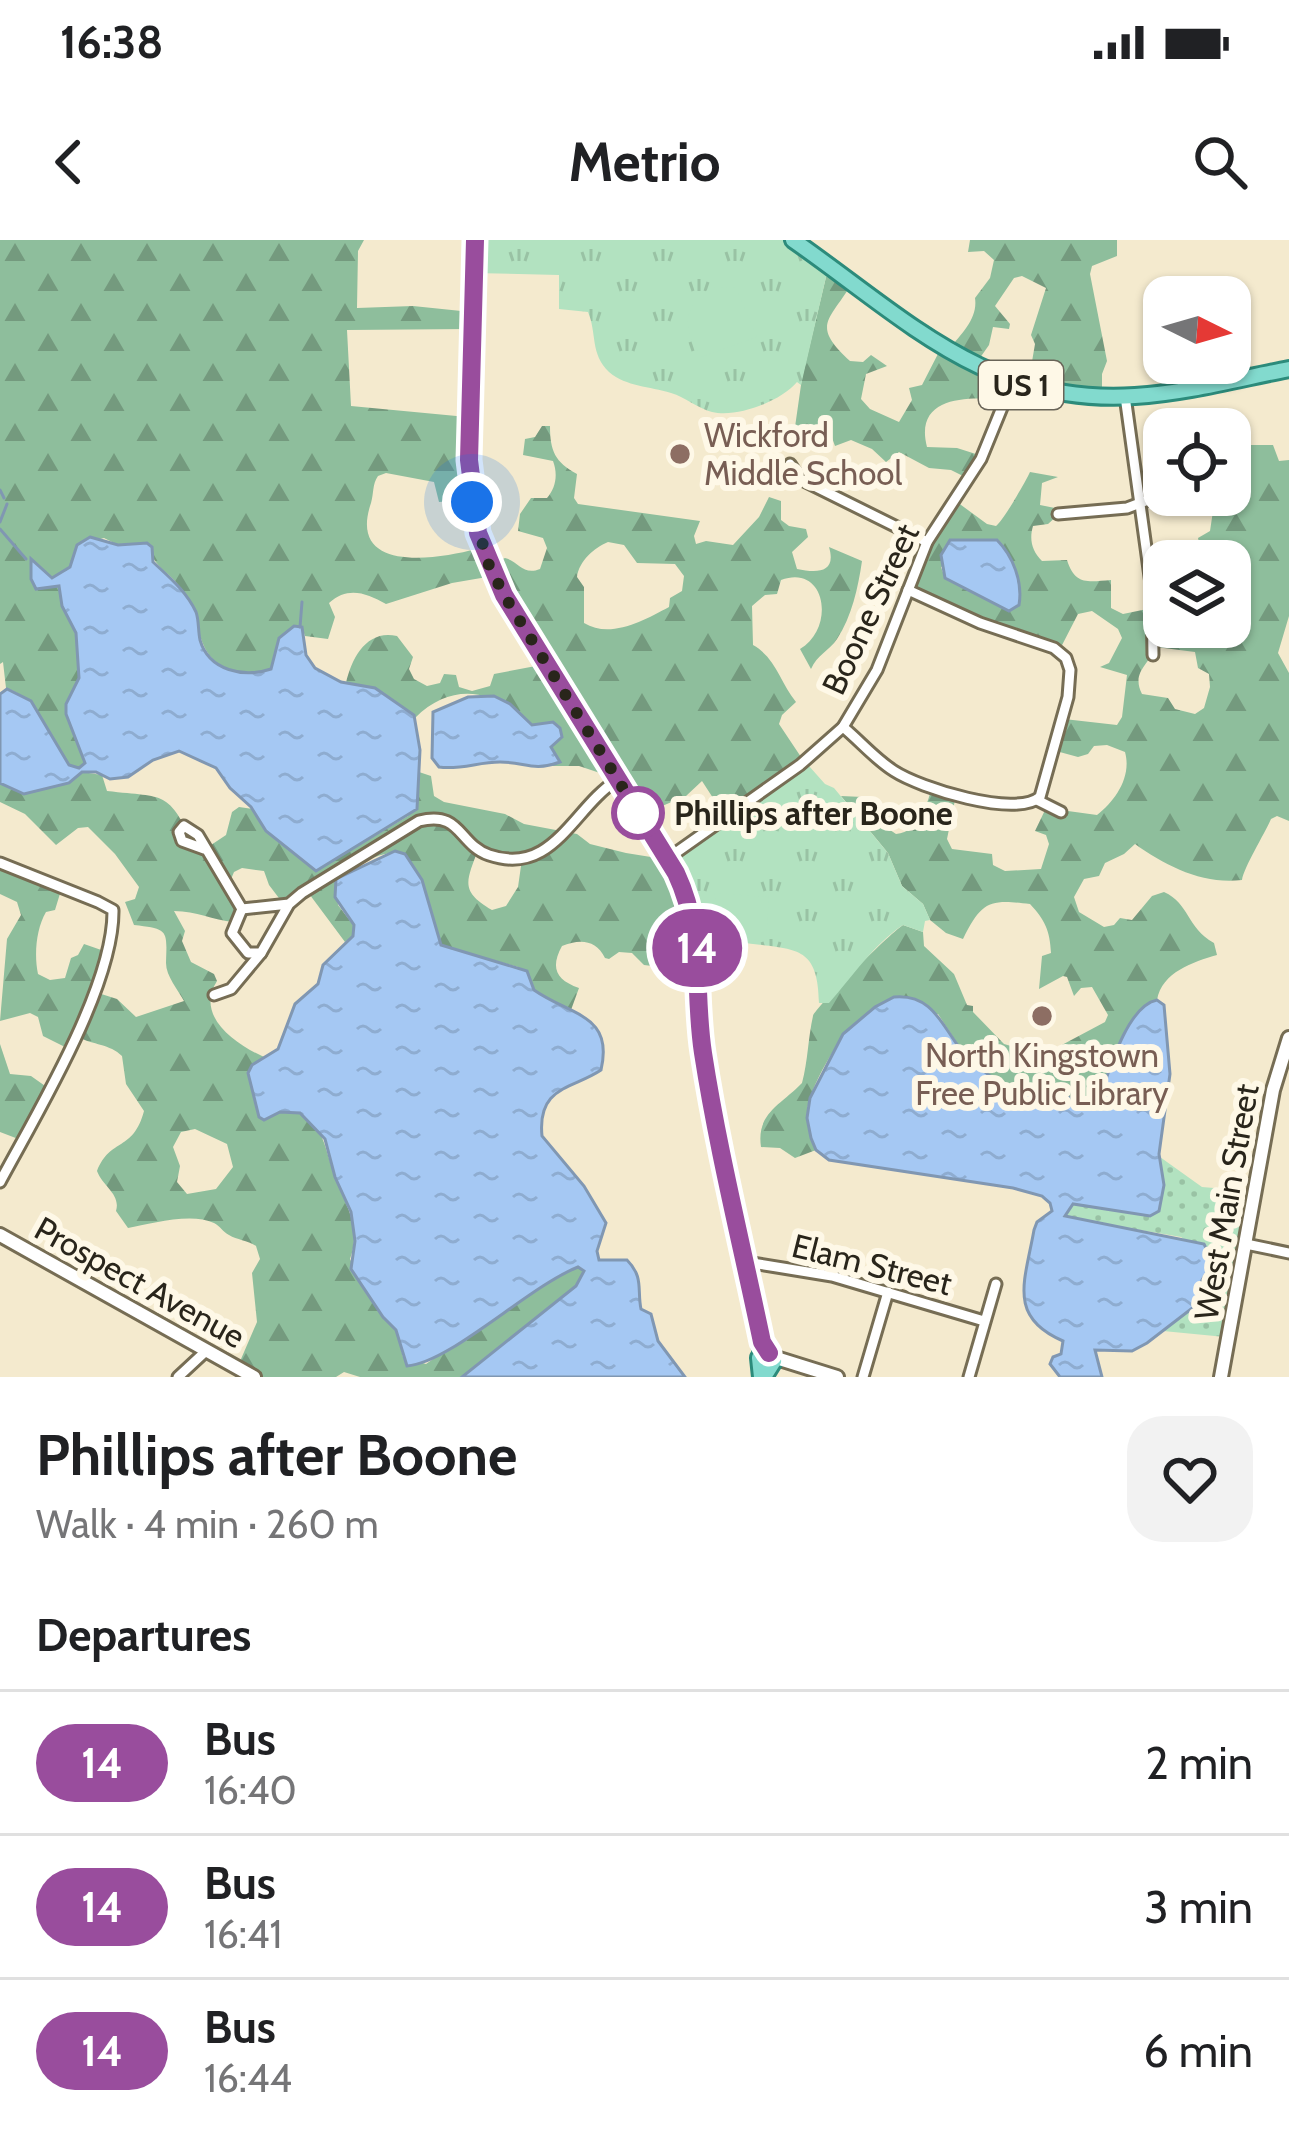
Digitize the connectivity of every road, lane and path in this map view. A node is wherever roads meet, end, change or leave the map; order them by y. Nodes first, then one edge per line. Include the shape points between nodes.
1 (475, 240) edge
2 (793, 240) edge
3 (1289, 369) edge
4 (1012, 383) junction
5 (1125, 396) junction
6 (790, 464) dead end
7 (1143, 501) edge
8 (1138, 503) junction
9 (1058, 514) dead end
10 (927, 542) junction
11 (908, 590) junction
12 (1153, 655) dead end
13 (843, 727) junction
14 (617, 780) junction
15 (1037, 800) junction
16 (1061, 812) dead end
17 (204, 849) dead end
18 (667, 859) junction
19 (0, 863) edge
20 (290, 904) junction
21 (242, 909) junction
22 (261, 953) junction
23 (214, 995) dead end
24 (1289, 1038) edge
25 (0, 1182) edge
26 (0, 1235) edge
27 (1246, 1244) junction
28 (1289, 1253) edge
29 (746, 1262) junction
30 (996, 1284) dead end
31 (888, 1292) junction
32 (983, 1321) junction
33 (206, 1351) junction
34 (768, 1362) edge
35 (178, 1377) edge
36 (254, 1377) edge
37 (837, 1377) edge
38 (863, 1377) edge
39 (969, 1377) edge
40 (1220, 1377) edge

1 - 14 main road via 469,460 478,533 504,595
2 - 4 main road, US 1 via 955,354
3 - 5 main road, US 1
4 - 5 main road, US 1
4 - 10 street, Boone Street via 981,459
5 - 8 street
6 - 10 street via 800,479
7 - 8 street
8 - 9 street
8 - 12 street
10 - 11 street, Boone Street
11 - 13 street, Boone Street via 877,670
11 - 15 street via 1066,658 1068,698
13 - 15 street via 922,786 969,798
13 - 18 street, Boone Street
14 - 18 main road
14 - 20 street via 531,858 477,850 452,823 432,818
15 - 16 street
17 - 21 street
18 - 29 main road via 695,923 703,1051
19 - 25 street via 112,910 94,989
20 - 21 street
20 - 22 street
21 - 22 street via 232,933 248,953
22 - 23 street via 231,989
24 - 27 main road, West Main Street
26 - 33 main road, Prospect Avenue
27 - 28 street
27 - 40 main road, West Main Street
29 - 31 street, Elam Street
29 - 34 main road
30 - 32 street
31 - 32 street, Elam Street
31 - 38 street
32 - 39 street
33 - 35 street
33 - 36 main road, Prospect Avenue
34 - 37 main road

